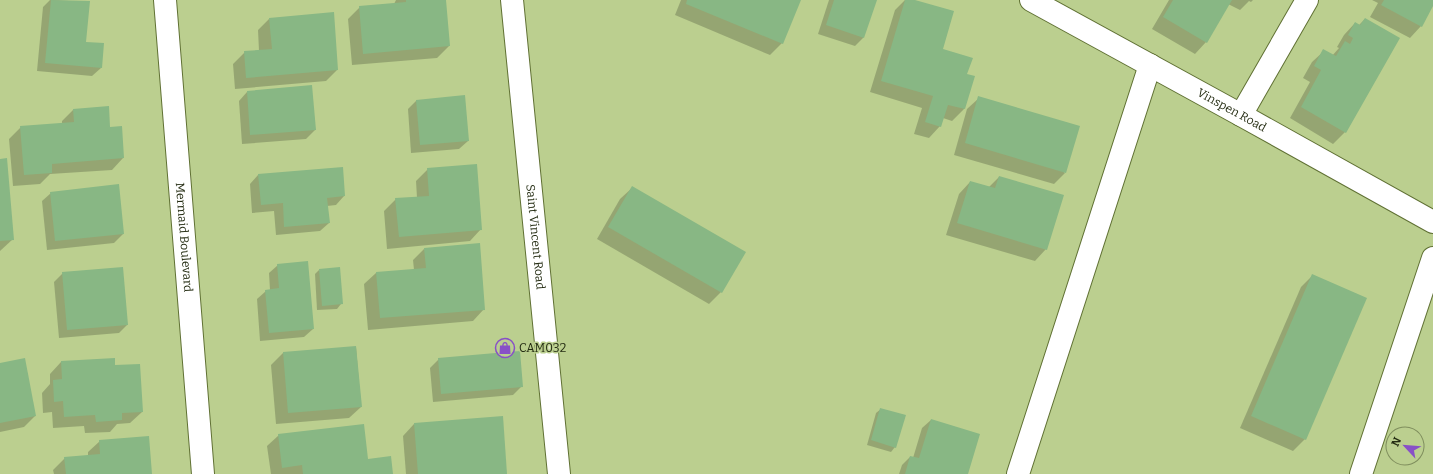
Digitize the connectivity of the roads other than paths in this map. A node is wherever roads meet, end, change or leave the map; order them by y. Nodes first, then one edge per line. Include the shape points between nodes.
1 (165, 0) edge
2 (512, 0) edge
3 (1031, 0) edge
4 (1307, 0) edge
5 (1150, 65) junction
6 (1241, 115) junction
7 (1433, 222) edge
8 (1433, 258) edge
9 (203, 474) edge
10 (559, 474) edge
11 (1018, 474) edge
12 (1361, 474) edge

1 - 9 street, Mermaid Boulevard
2 - 10 street, Saint Vincent Road
3 - 5 street, Vinspen Road
4 - 6 street
5 - 6 street, Vinspen Road
5 - 11 street
6 - 7 street, Vinspen Road
8 - 12 street

